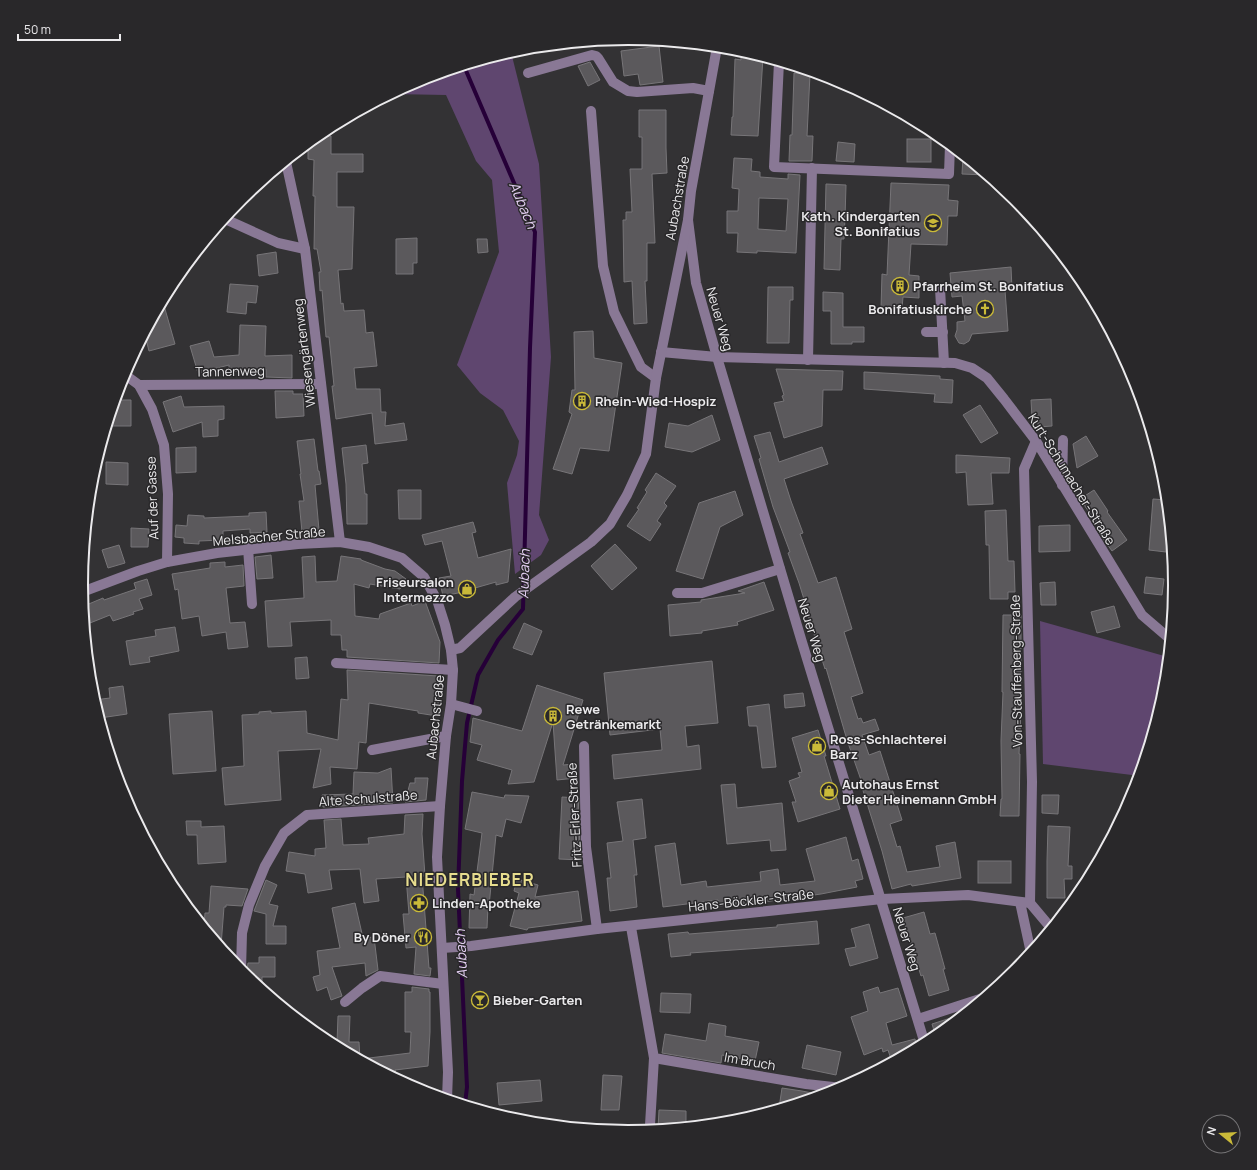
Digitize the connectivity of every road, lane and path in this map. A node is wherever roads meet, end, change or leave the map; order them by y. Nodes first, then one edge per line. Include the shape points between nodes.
1 (715, 52) edge
2 (778, 66) edge
3 (528, 73) dead end
4 (709, 91) junction
5 (591, 111) dead end
6 (950, 152) edge
7 (287, 167) edge
8 (812, 168) junction
9 (688, 220) junction
10 (230, 221) edge
11 (305, 249) junction
12 (940, 288) dead end
13 (926, 332) dead end
14 (943, 332) junction
15 (661, 352) junction
16 (717, 357) junction
17 (808, 360) junction
18 (944, 363) junction
19 (130, 378) edge
20 (656, 378) junction
21 (321, 384) junction
22 (139, 385) junction
23 (1063, 440) dead end
24 (1036, 441) junction
25 (1062, 485) junction
26 (340, 542) junction
27 (248, 548) junction
28 (167, 562) junction
29 (780, 569) junction
30 (88, 590) edge
31 (677, 593) dead end
32 (252, 604) dead end
33 (1166, 635) edge
34 (451, 650) junction
35 (336, 663) dead end
36 (453, 670) junction
37 (451, 704) junction
38 (477, 711) dead end
39 (446, 736) junction
40 (584, 746) dead end
41 (372, 750) dead end
42 (440, 806) junction
43 (882, 899) junction
44 (1025, 902) junction
45 (1048, 925) edge
46 (631, 927) junction
47 (597, 929) junction
48 (1030, 945) edge
49 (442, 948) junction
50 (241, 961) edge
51 (443, 984) junction
52 (345, 1002) dead end
53 (971, 1002) edge
54 (918, 1019) junction
55 (924, 1037) edge
56 (654, 1058) junction
57 (828, 1086) edge
58 (447, 1093) edge
59 (650, 1124) edge

1 - 4 street, Aubachstraße
2 - 8 street via 774,167
3 - 4 street via 592,55 598,58 613,82 628,91 693,88
4 - 9 street, Aubachstraße
5 - 20 street via 603,266 614,312 641,367
6 - 8 street via 949,174
7 - 11 street, Wiesengärtenweg
8 - 17 street
9 - 15 street, Aubachstraße
9 - 16 street, Neuer Weg via 696,283
10 - 11 street via 278,243
11 - 21 street, Wiesengärtenweg
12 - 14 street
13 - 14 street
14 - 18 street
15 - 16 street
15 - 20 street, Aubachstraße
16 - 17 street, Kurt-Schumacher-Straße
16 - 29 street, Neuer Weg
17 - 18 street, Kurt-Schumacher-Straße
18 - 24 street, Kurt-Schumacher-Straße via 972,368 987,378
19 - 22 street, Auf der Gasse
20 - 34 street, Aubachstraße via 646,454 610,524 591,542 515,597 460,648
21 - 22 street, Tannenweg
21 - 26 street, Wiesengärtenweg
22 - 28 street, Auf der Gasse via 152,409 164,445 168,494
23 - 25 street
24 - 25 street, Kurt-Schumacher-Straße
24 - 44 street, Von-Stauffenberg-Straße via 1024,469 1032,782
25 - 33 street, Kurt-Schumacher-Straße via 1142,615
26 - 27 street, Melsbacher Straße
26 - 34 street, Melsbacher Straße via 369,546 402,558 424,577 437,600
27 - 28 street, Melsbacher Straße
27 - 32 street
28 - 30 street, Melsbacher Straße
29 - 31 street via 702,593
29 - 43 street, Neuer Weg
34 - 36 street, Aubachstraße
35 - 36 street
36 - 37 street, Aubachstraße
37 - 38 street
37 - 39 street, Aubachstraße
39 - 41 street
39 - 42 street, Aubachstraße
40 - 47 street, Fritz-Erler-Straße via 586,847
42 - 49 street, Aubachstraße via 437,858
42 - 50 street, Alte Schulstraße via 307,815 284,833 265,866 249,905 242,933
43 - 44 street, Hans-Böckler-Straße via 968,895
43 - 46 street, Hans-Böckler-Straße
43 - 54 street, Neuer Weg
44 - 45 street
44 - 48 street, Von-Stauffenberg-Straße
46 - 47 street, Hans-Böckler-Straße
46 - 56 street
47 - 49 street, Hans-Böckler-Straße
49 - 51 street, Aubachstraße
51 - 52 street via 380,976
51 - 58 street, Aubachstraße
53 - 54 street
54 - 55 street, Neuer Weg
56 - 57 street, Im Bruch
56 - 59 street

